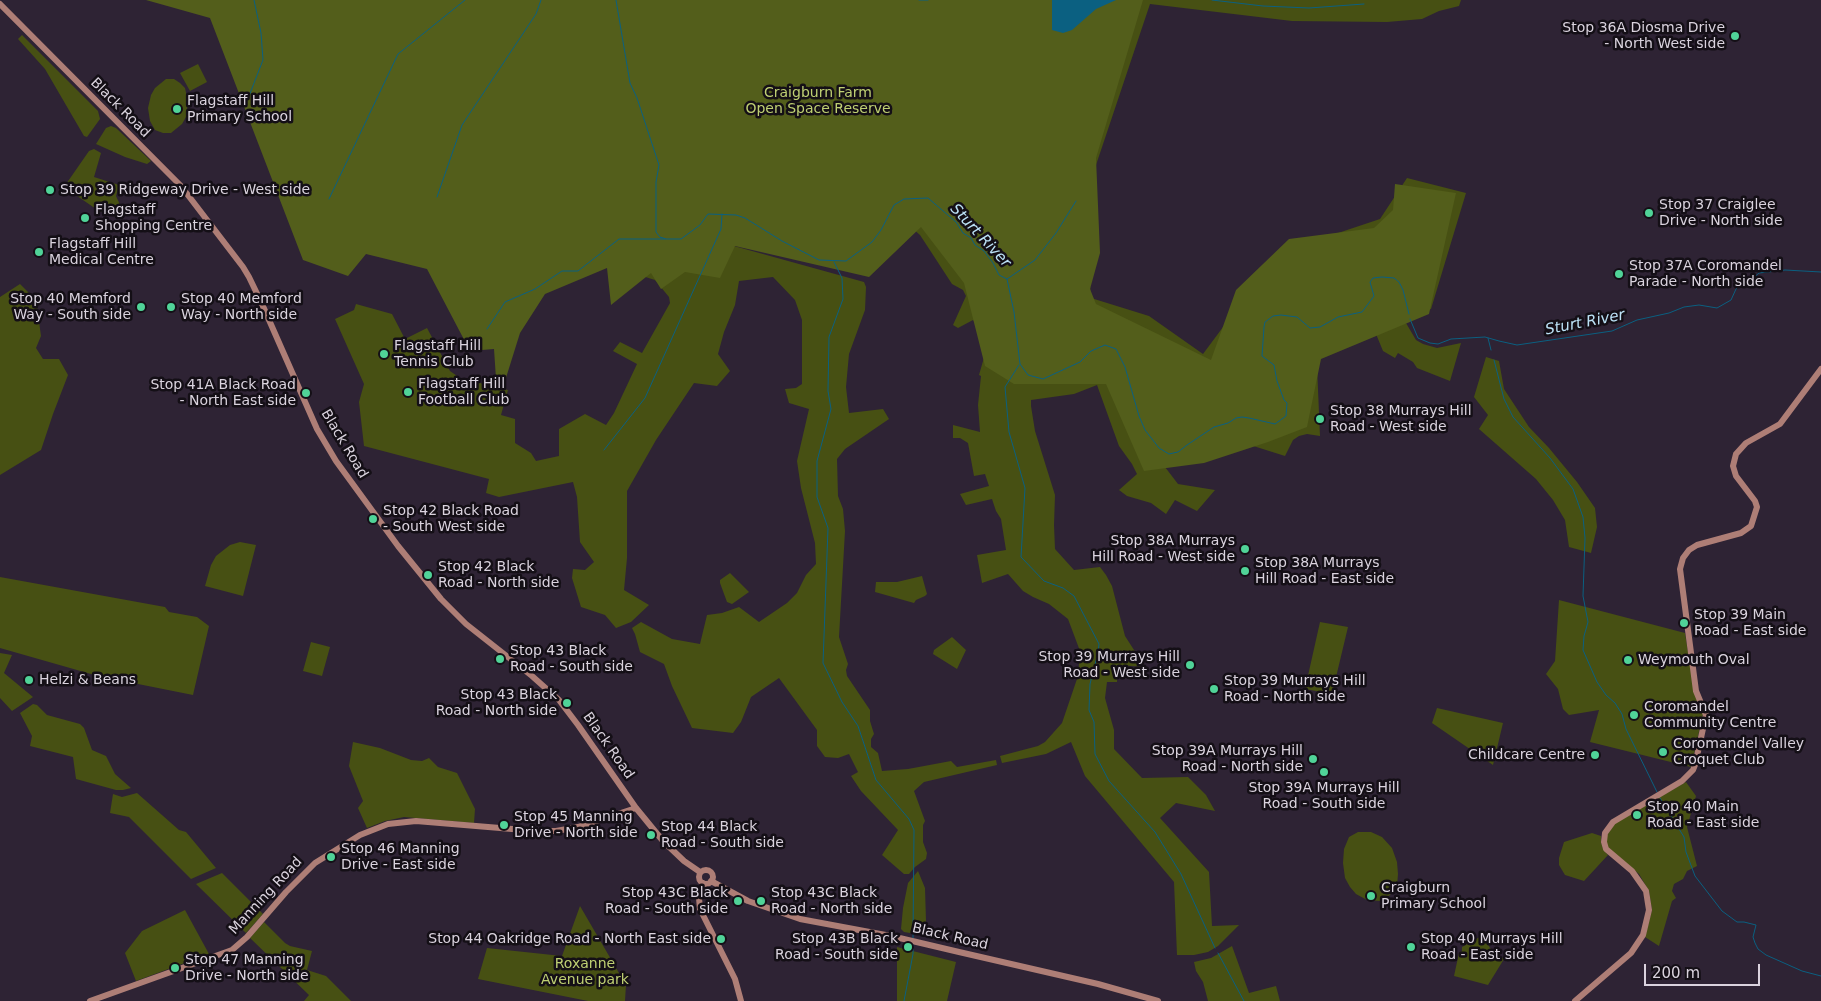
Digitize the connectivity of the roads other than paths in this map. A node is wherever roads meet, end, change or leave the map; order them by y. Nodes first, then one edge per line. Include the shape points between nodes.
1 (0, 4) edge
2 (1821, 368) edge
3 (636, 808) junction
4 (700, 872) junction
5 (712, 881) junction
6 (703, 883) junction
7 (90, 1001) edge
8 (741, 1001) edge
9 (1158, 1001) edge
10 (1575, 1001) edge

1 - 3 main road, Black Road via 186,193 249,277 317,429 376,516 466,624 559,700
2 - 10 main road via 1780,424 1746,443 1736,454 1733,466 1736,476 1757,507 1751,526 1741,533 1697,545 1684,558 1681,579 1696,692 1706,714 1705,720 1692,770 1682,781 1613,822 1605,833 1606,849 1632,871 1646,891 1649,910 1643,935 1631,953
3 - 4 main road, Black Road via 663,841
3 - 7 main road, Manning Road via 556,831 416,821 388,824 360,835 315,863 232,950
4 - 5 main road via 711,872
4 - 6 main road via 698,877
5 - 6 main road
5 - 9 main road, Black Road via 748,901 800,919 1098,984
6 - 8 main road via 700,909 735,979

